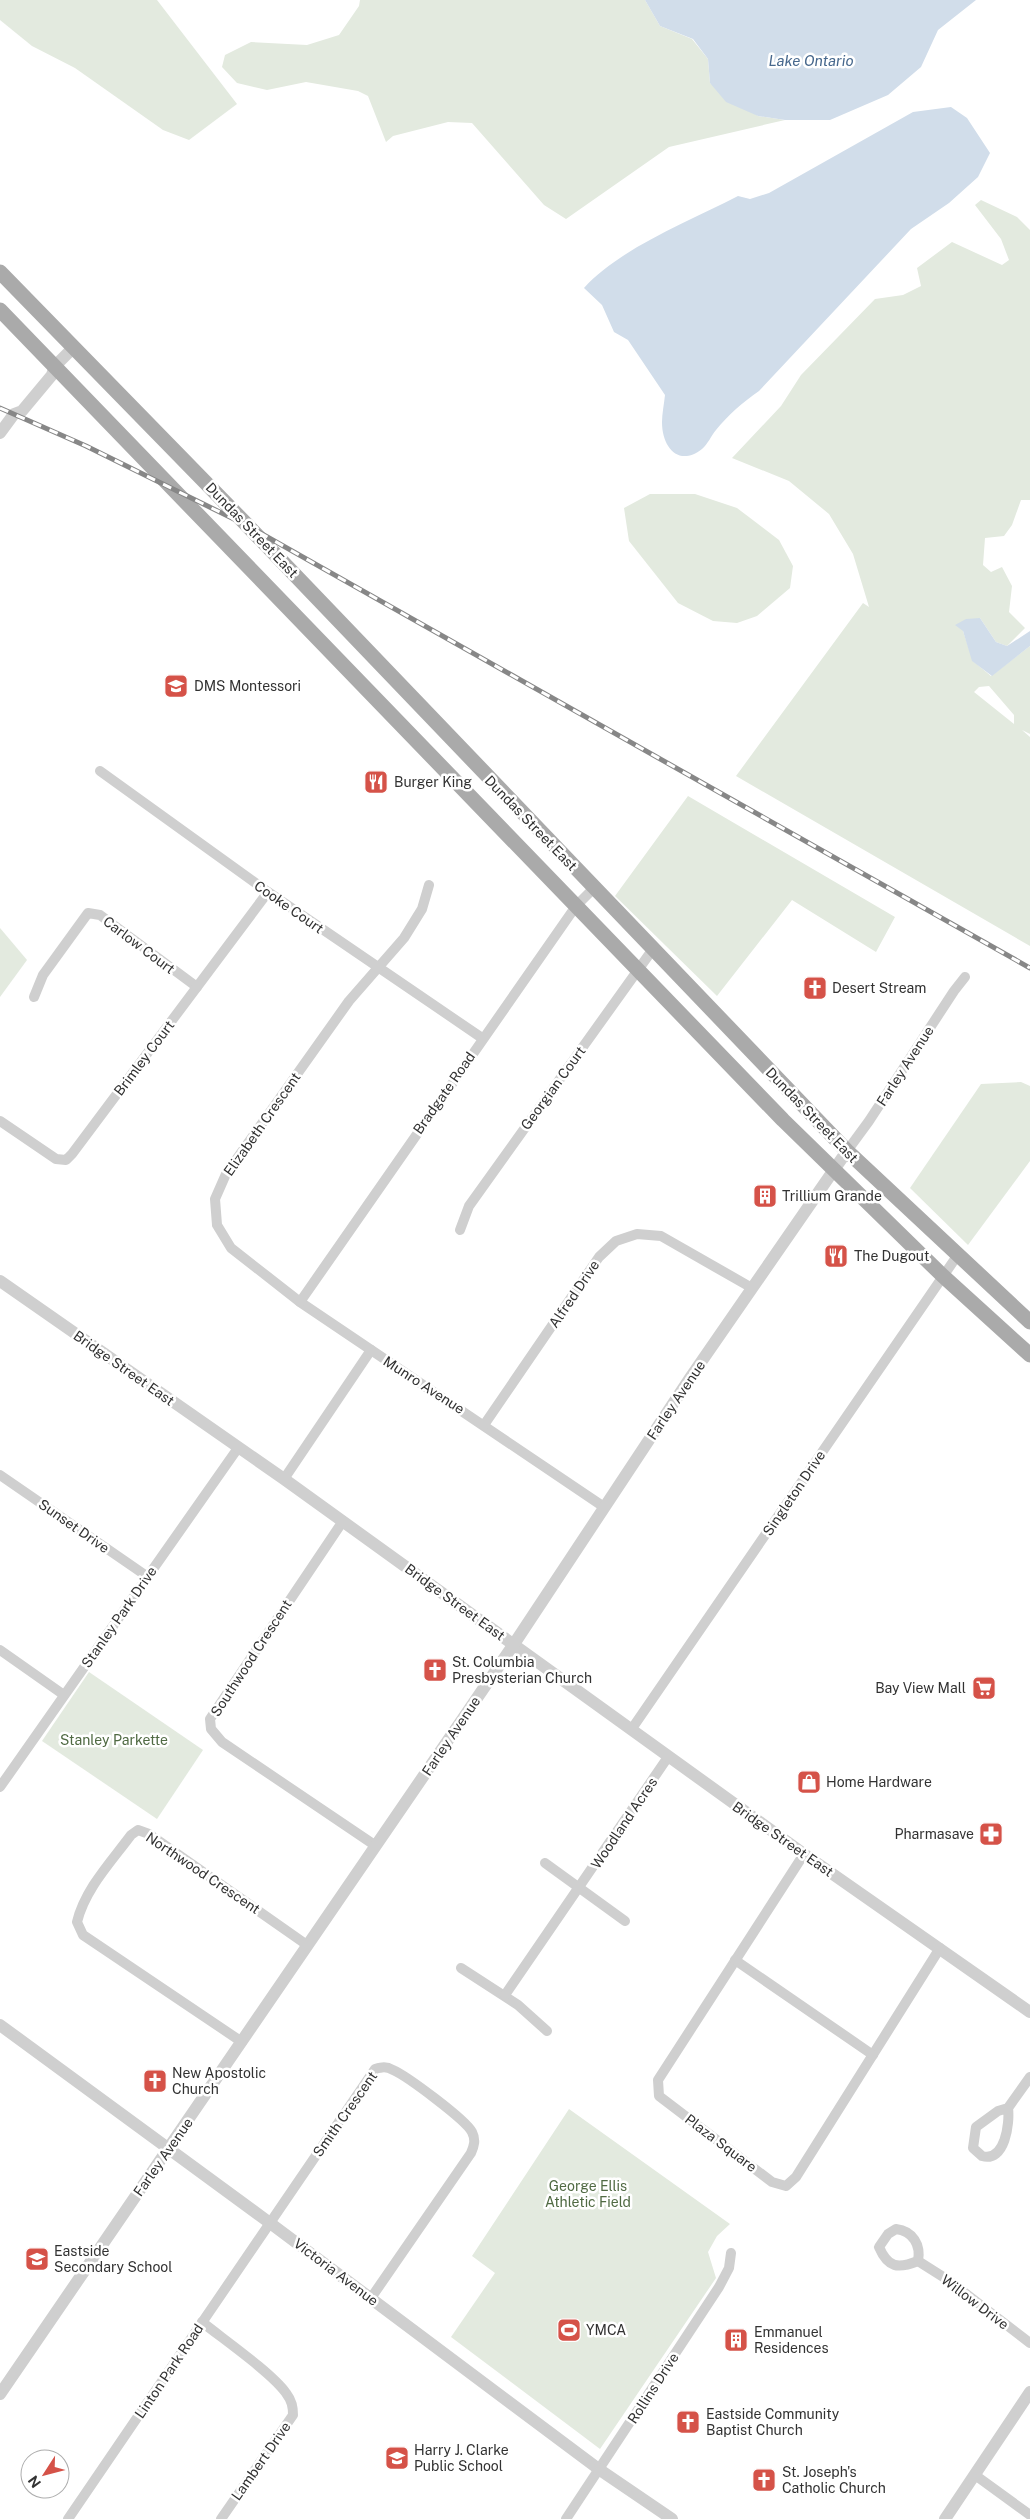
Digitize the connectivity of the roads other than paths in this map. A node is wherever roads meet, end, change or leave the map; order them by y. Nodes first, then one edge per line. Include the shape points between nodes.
1 (0, 272) edge
2 (0, 310) edge
3 (74, 347) junction
4 (55, 366) junction
5 (0, 433) edge
6 (353, 637) junction
7 (335, 656) junction
8 (448, 736) junction
9 (431, 757) junction
10 (100, 770) dead end
11 (429, 885) dead end
12 (594, 888) junction
13 (268, 892) junction
14 (576, 906) junction
15 (653, 949) junction
16 (378, 968) junction
17 (637, 971) junction
18 (965, 977) dead end
19 (197, 987) junction
20 (34, 997) dead end
21 (482, 1038) junction
22 (800, 1103) junction
23 (783, 1120) junction
24 (0, 1121) edge
25 (847, 1151) junction
26 (833, 1170) junction
27 (460, 1230) dead end
28 (957, 1256) junction
29 (943, 1276) junction
30 (0, 1281) edge
31 (752, 1288) junction
32 (300, 1302) junction
33 (1030, 1322) edge
34 (371, 1350) junction
35 (1030, 1355) edge
36 (484, 1425) junction
37 (238, 1448) junction
38 (0, 1475) edge
39 (284, 1479) junction
40 (604, 1507) junction
41 (343, 1521) junction
42 (148, 1577) junction
43 (514, 1644) junction
44 (0, 1650) edge
45 (64, 1695) junction
46 (632, 1730) junction
47 (668, 1757) junction
48 (0, 1787) edge
49 (376, 1846) junction
50 (804, 1854) junction
51 (545, 1863) dead end
52 (579, 1890) junction
53 (625, 1920) dead end
54 (307, 1945) junction
55 (940, 1948) junction
56 (735, 1960) junction
57 (462, 1968) dead end
58 (505, 1995) junction
59 (1030, 2012) edge
60 (0, 2026) edge
61 (547, 2031) dead end
62 (242, 2042) junction
63 (873, 2055) junction
64 (1030, 2077) edge
65 (1008, 2108) junction
66 (168, 2149) junction
67 (270, 2223) junction
68 (731, 2253) dead end
69 (918, 2261) dead end
70 (371, 2298) junction
71 (202, 2322) junction
72 (1030, 2344) edge
73 (1030, 2392) edge
74 (0, 2394) edge
75 (600, 2470) junction
76 (975, 2475) junction
77 (1030, 2515) edge
78 (68, 2519) edge
79 (221, 2519) edge
80 (566, 2519) edge
81 (672, 2519) edge
82 (945, 2519) edge

1 - 3 main road, Dundas Street East
2 - 4 main road, Dundas Street East
3 - 4 street
3 - 6 main road, Dundas Street East
4 - 5 street via 52,375
4 - 7 main road, Dundas Street East
6 - 7 main road
6 - 8 main road, Dundas Street East
7 - 9 main road, Dundas Street East
8 - 9 main road
8 - 12 main road, Dundas Street East
9 - 14 main road, Dundas Street East
10 - 13 street, Cooke Court
11 - 16 street, Elizabeth Crescent via 417,919
12 - 14 street, Bradgate Road
12 - 15 main road, Dundas Street East
13 - 16 street, Cooke Court
13 - 19 street, Brimley Court
14 - 17 main road, Dundas Street East
14 - 21 street, Bradgate Road
15 - 17 street, Georgian Court
15 - 22 main road, Dundas Street East
16 - 21 street, Cooke Court
16 - 32 street, Elizabeth Crescent via 349,1001 243,1148 215,1199 217,1225 231,1248
17 - 23 main road, Dundas Street East
17 - 27 street, Georgian Court via 469,1206
18 - 25 street, Farley Avenue
19 - 20 street, Carlow Court via 100,915 88,913 43,974
19 - 24 street, Brimley Court via 66,1160 56,1159
21 - 32 street, Bradgate Road
22 - 23 main road
22 - 25 main road, Dundas Street East
23 - 26 main road, Dundas Street East
25 - 26 street, Farley Avenue
25 - 28 main road, Dundas Street East
26 - 29 main road, Dundas Street East
26 - 31 street, Farley Avenue
28 - 29 street, Singleton Drive
28 - 33 main road, Dundas Street East
29 - 35 main road, Dundas Street East
29 - 46 street, Singleton Drive
30 - 37 street, Bridge Street East
31 - 36 street, Alfred Drive via 661,1236 637,1234 616,1241 599,1257
31 - 40 street, Farley Avenue
32 - 34 street, Elizabeth Crescent
34 - 36 street, Munro Avenue
34 - 39 street, Munro Avenue
36 - 40 street, Munro Avenue
37 - 39 street, Bridge Street East
37 - 42 street, Stanley Park Drive
38 - 42 street, Sunset Drive
39 - 41 street, Bridge Street East
40 - 43 street, Farley Avenue
41 - 43 street, Bridge Street East
41 - 49 street, Southwood Crescent via 210,1719 211,1729 222,1742
42 - 45 street, Stanley Park Drive
43 - 46 street, Bridge Street East
43 - 49 street, Farley Avenue
44 - 45 street
45 - 48 street, Stanley Park Drive
46 - 47 street, Bridge Street East
47 - 50 street, Bridge Street East
47 - 52 street, Woodland Acres
49 - 54 street, Farley Avenue
50 - 55 street, Bridge Street East
50 - 56 street, Plaza Square
51 - 52 street
52 - 53 street
52 - 58 street, Woodland Acres
54 - 62 street, Farley Avenue
54 - 62 street, Northwood Crescent via 149,1834 138,1830 93,1887 81,1905 77,1922 84,1935
55 - 59 street, Bridge Street East
55 - 63 street, Plaza Square
56 - 63 street
56 - 63 street, Plaza Square via 658,2080 657,2088 659,2096 772,2182 786,2186 796,2177
57 - 58 street
58 - 61 street
60 - 66 street, Victoria Avenue
62 - 66 street, Farley Avenue
64 - 65 street
65 - 65 street via 998,2111 976,2127 974,2148 982,2156 994,2156 999,2150 1004,2140
66 - 67 street, Victoria Avenue
66 - 74 street, Farley Avenue
67 - 70 street, Victoria Avenue
67 - 70 street, Smith Crescent via 375,2069 383,2066 394,2070 437,2099 472,2131 475,2142 471,2154
67 - 71 street, Linton Park Road
68 - 75 street, Rollins Drive via 719,2287
69 - 72 street, Willow Drive via 948,2280
70 - 75 street, Victoria Avenue
71 - 78 street, Linton Park Road
71 - 79 street, Lambert Drive via 286,2392 293,2404 293,2415
73 - 76 street
75 - 80 street, Rollins Drive
75 - 81 street, Victoria Avenue
76 - 77 street
76 - 82 street

